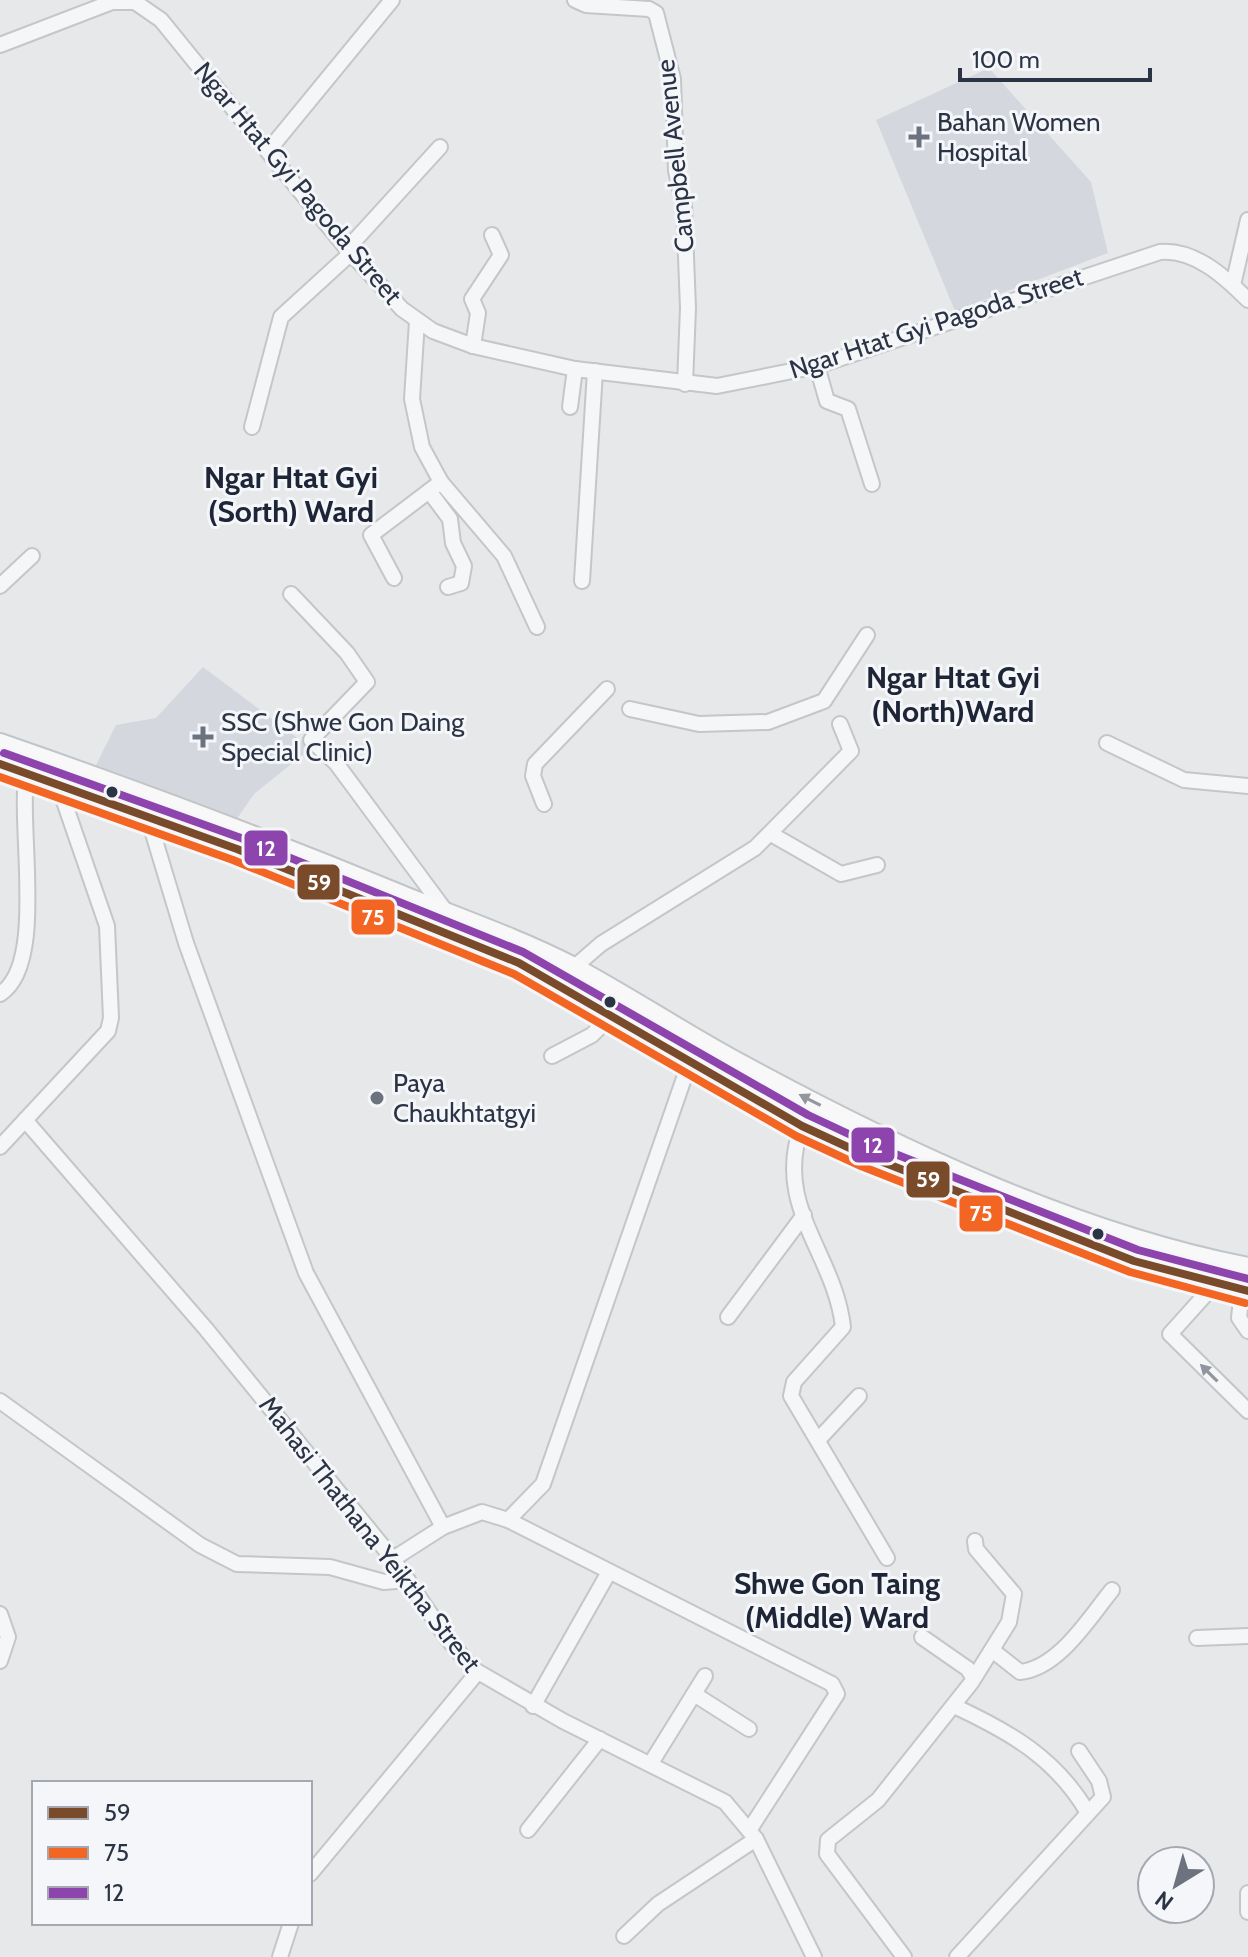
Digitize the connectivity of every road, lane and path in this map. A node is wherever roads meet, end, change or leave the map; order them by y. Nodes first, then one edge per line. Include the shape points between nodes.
1 (392, 0) edge
2 (575, 0) edge
3 (0, 45) edge
4 (440, 147) dead end
5 (268, 151) junction
6 (1248, 220) edge
7 (492, 235) dead end
8 (349, 251) junction
9 (1233, 285) junction
10 (1248, 300) edge
11 (417, 321) junction
12 (473, 346) junction
13 (817, 366) junction
14 (575, 369) junction
15 (595, 371) junction
16 (685, 384) junction
17 (570, 407) dead end
18 (252, 427) dead end
19 (872, 484) dead end
20 (435, 486) junction
21 (32, 556) dead end
22 (394, 578) dead end
23 (582, 581) dead end
24 (0, 586) edge
25 (448, 587) dead end
26 (291, 594) dead end
27 (537, 627) dead end
28 (867, 635) dead end
29 (607, 689) dead end
30 (630, 709) dead end
31 (840, 724) dead end
32 (0, 743) edge
33 (1107, 743) dead end
34 (31, 754) junction
35 (0, 764) edge
36 (63, 765) junction
37 (26, 773) junction
38 (58, 784) junction
39 (1248, 786) edge
40 (544, 804) dead end
41 (148, 817) junction
42 (771, 834) junction
43 (877, 865) dead end
44 (447, 913) junction
45 (573, 967) junction
46 (556, 983) junction
47 (0, 994) edge
48 (613, 1014) junction
49 (552, 1056) dead end
50 (690, 1061) junction
51 (25, 1120) junction
52 (802, 1126) junction
53 (0, 1147) edge
54 (804, 1215) junction
55 (1248, 1267) edge
56 (1215, 1284) junction
57 (1245, 1291) edge
58 (728, 1317) dead end
59 (1248, 1331) edge
60 (859, 1396) dead end
61 (0, 1401) edge
62 (1248, 1411) edge
63 (819, 1439) junction
64 (508, 1520) junction
65 (443, 1527) junction
66 (975, 1541) dead end
67 (887, 1558) dead end
68 (393, 1559) junction
69 (609, 1572) junction
70 (408, 1580) junction
71 (1112, 1590) dead end
72 (0, 1614) edge
73 (1248, 1636) edge
74 (922, 1637) dead end
75 (1197, 1638) dead end
76 (992, 1650) junction
77 (0, 1661) edge
78 (477, 1673) junction
79 (705, 1676) dead end
80 (972, 1676) junction
81 (694, 1694) junction
82 (533, 1706) junction
83 (954, 1706) junction
84 (749, 1729) dead end
85 (600, 1739) junction
86 (1079, 1751) dead end
87 (651, 1763) junction
88 (1088, 1813) junction
89 (528, 1830) dead end
90 (753, 1834) junction
91 (312, 1872) edge
92 (1248, 1893) edge
93 (1248, 1912) edge
94 (290, 1925) edge
95 (624, 1936) dead end
96 (280, 1957) edge
97 (814, 1957) edge
98 (904, 1957) edge
99 (957, 1957) edge

1 - 5 street
2 - 16 street, Campbell Avenue via 656,13 673,79 676,171 684,206
3 - 5 street, Ngar Htat Gyi Pagoda Street via 112,2 135,2 161,20
4 - 8 street
5 - 8 street, Ngar Htat Gyi Pagoda Street
6 - 9 street
7 - 12 street via 501,255 472,299 478,313
8 - 11 street, Ngar Htat Gyi Pagoda Street
8 - 18 street via 281,317
9 - 10 street, Ngar Htat Gyi Pagoda Street
9 - 13 street, Ngar Htat Gyi Pagoda Street via 1189,255 1160,252
11 - 12 street, Ngar Htat Gyi Pagoda Street
11 - 20 street via 412,399
12 - 14 street, Ngar Htat Gyi Pagoda Street
13 - 16 street, Ngar Htat Gyi Pagoda Street via 717,386
13 - 19 street via 827,401 848,409
14 - 15 street, Ngar Htat Gyi Pagoda Street
14 - 17 street
15 - 16 street, Ngar Htat Gyi Pagoda Street
15 - 23 street
20 - 22 street via 371,535
20 - 25 street via 464,566 461,583
20 - 27 street via 504,556
21 - 24 street
26 - 44 street via 367,682 311,740 336,763
28 - 30 street via 824,701 768,722 699,724
29 - 40 street via 535,764 533,776
31 - 42 street via 851,751
32 - 34 main road
33 - 39 street via 1184,780
34 - 36 main road
34 - 37 street
35 - 37 main road
36 - 38 main road
36 - 44 main road via 239,828
37 - 38 main road
37 - 47 street via 27,942 13,978
38 - 41 main road
38 - 51 street via 107,926 111,1018 108,1031
41 - 46 main road via 426,925
41 - 65 street via 186,943 306,1273
42 - 43 street via 841,874
42 - 45 street
44 - 45 main road
45 - 46 street
55 -> 45 main road via 1098,1226 909,1151 742,1065
46 - 48 main road
48 - 49 street via 592,1035
48 - 50 main road
50 - 52 main road
50 - 64 street via 543,1484
51 - 53 street
51 - 68 street, Mahasi Thathana Yeiktha Street via 206,1329
52 - 54 street via 792,1152 793,1183
52 - 56 main road via 991,1207 1134,1261
54 - 58 street
54 - 63 street via 843,1327 792,1388 791,1396
56 - 57 main road
62 -> 56 street via 1170,1334
57 - 59 street via 1239,1318
60 - 63 street
61 - 70 street via 193,1540 237,1564 330,1567 384,1582
63 - 67 street
64 - 65 street via 482,1512
64 - 69 street
65 - 68 street
66 - 76 street via 1014,1594 1009,1622
68 - 70 street, Mahasi Thathana Yeiktha Street
69 - 82 street
69 - 90 street via 832,1684 837,1694
70 - 78 street, Mahasi Thathana Yeiktha Street
71 - 76 street via 1067,1644 1034,1667 1020,1672
72 - 77 street via 8,1637
73 - 75 street
74 - 80 street
76 - 80 street
78 - 82 street, Mahasi Thathana Yeiktha Street
78 - 91 street
79 - 81 street
80 - 83 street
81 - 84 street
81 - 87 street
82 - 85 street, Mahasi Thathana Yeiktha Street
83 - 88 street via 1001,1728 1048,1760
83 - 98 street via 878,1800 828,1840 827,1854
85 - 87 street, Mahasi Thathana Yeiktha Street
85 - 89 street
86 - 88 street via 1103,1797
87 - 90 street, Mahasi Thathana Yeiktha Street via 725,1802
88 - 99 street
90 - 95 street via 658,1904
90 - 97 street, Mahasi Thathana Yeiktha Street
92 - 93 street
94 - 96 street

